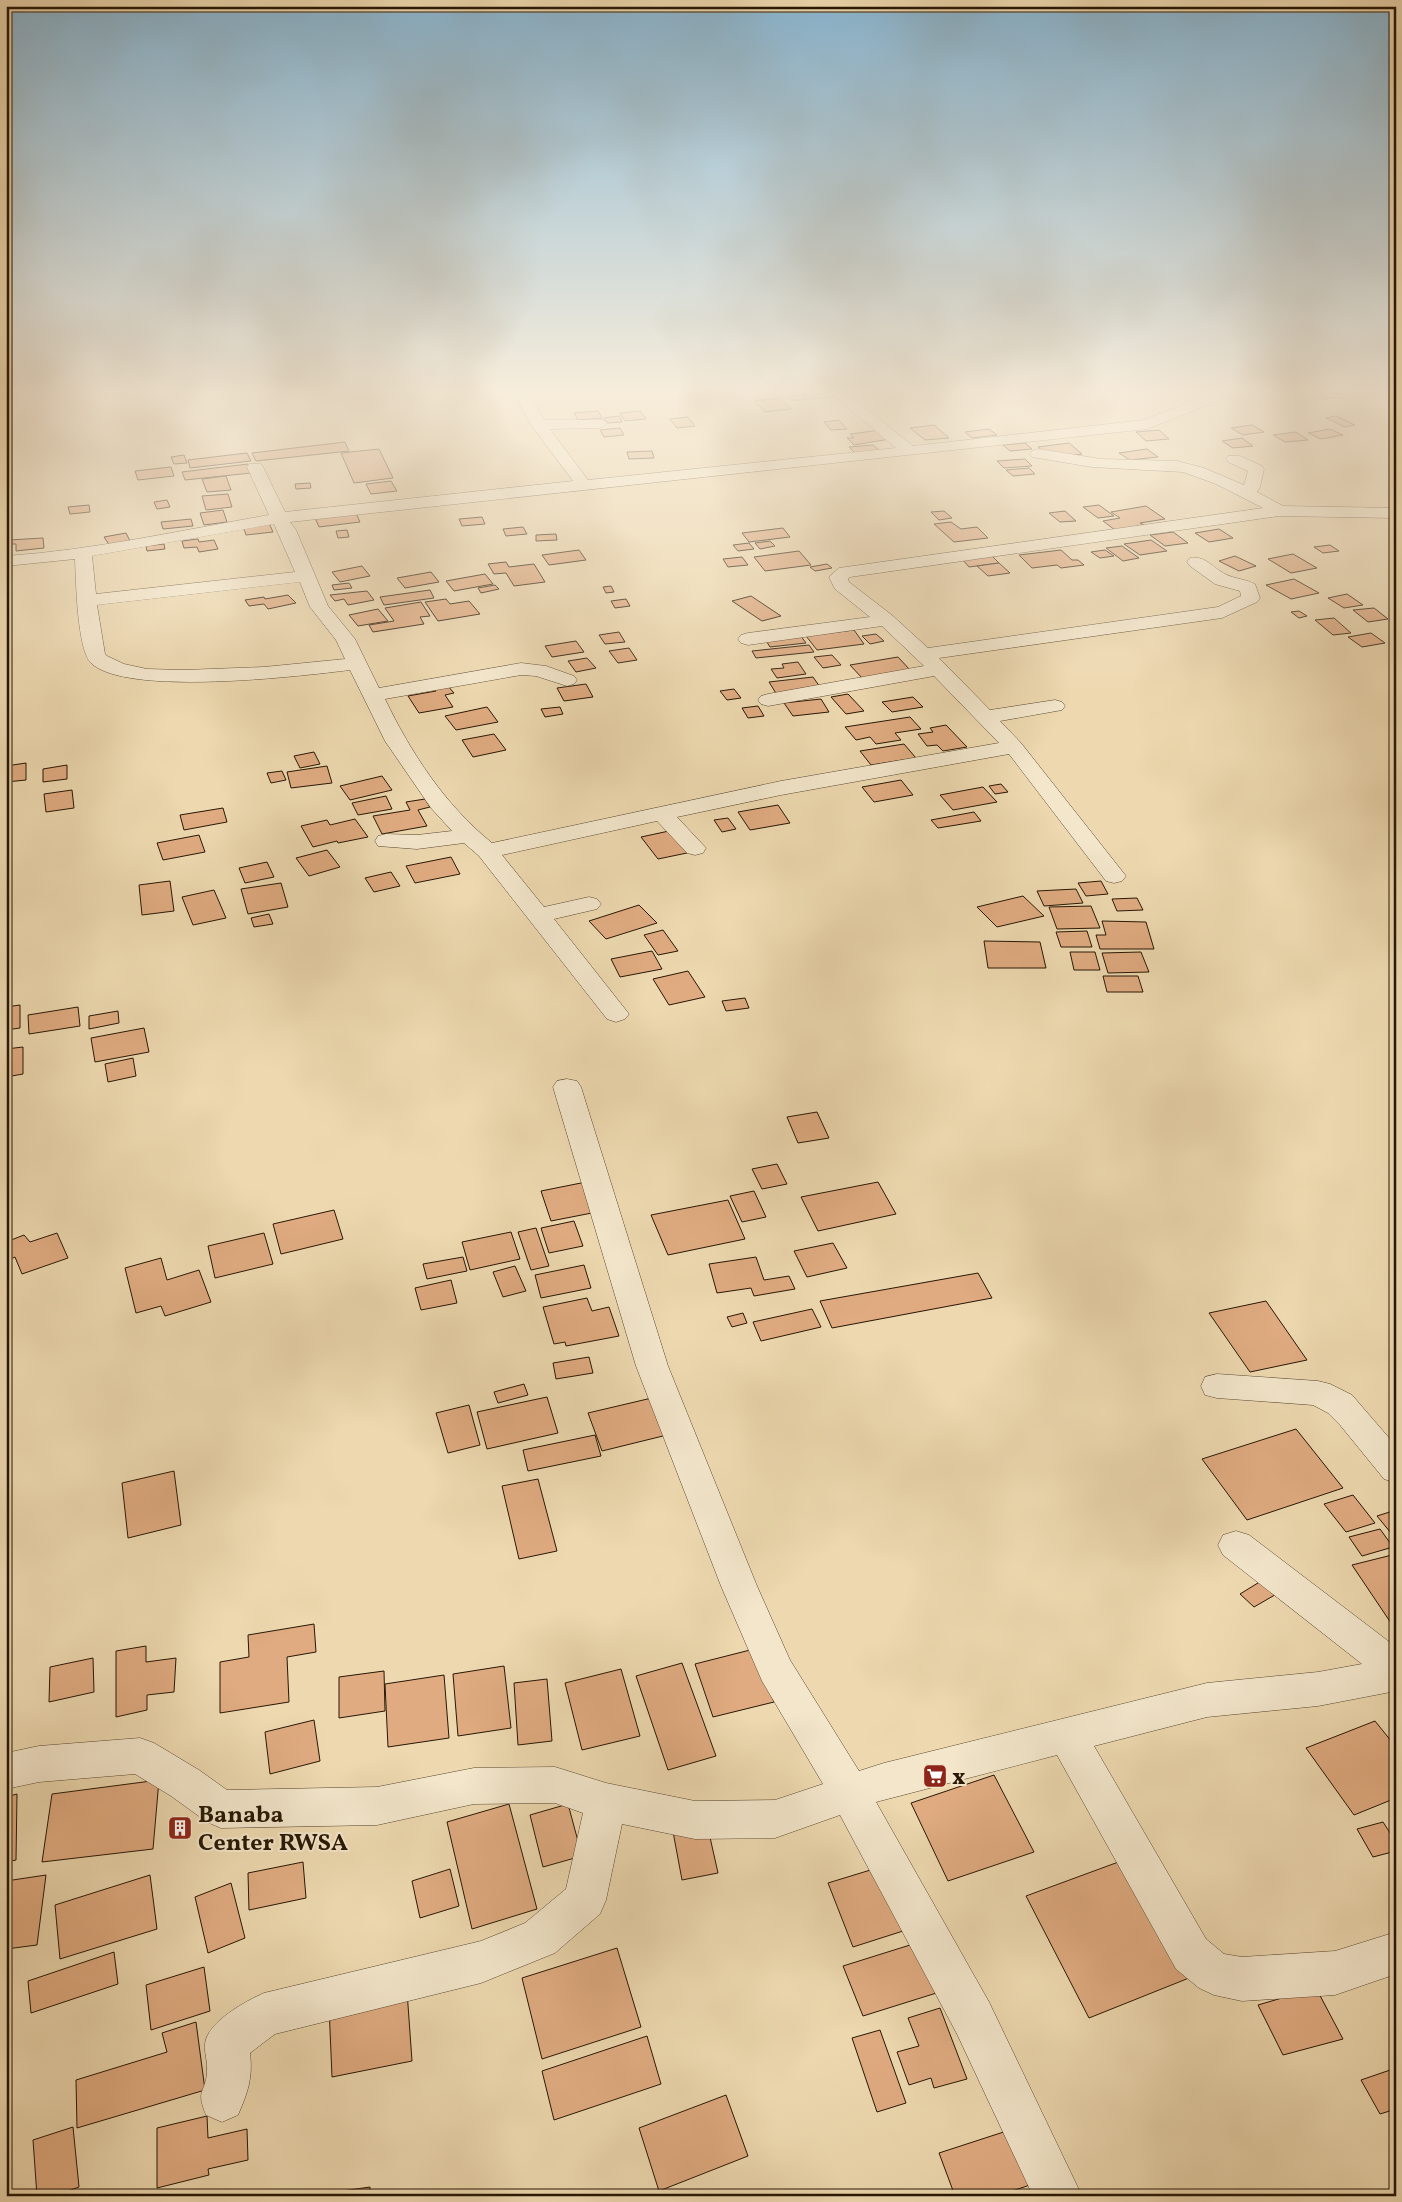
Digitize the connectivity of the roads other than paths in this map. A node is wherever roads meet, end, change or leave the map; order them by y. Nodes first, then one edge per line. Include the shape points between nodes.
1 (267, 493) edge
2 (512, 493) edge
3 (1249, 493) edge
4 (1279, 511) junction
5 (1396, 514) edge
6 (279, 518) junction
7 (83, 553) junction
8 (9, 561) edge
9 (1196, 562) dead end
10 (306, 576) junction
11 (89, 600) junction
12 (886, 620) junction
13 (748, 638) dead end
14 (924, 654) junction
15 (358, 663) junction
16 (938, 670) junction
17 (567, 680) dead end
18 (373, 694) junction
19 (768, 700) dead end
20 (1054, 706) dead end
21 (985, 717) junction
22 (1014, 747) junction
23 (661, 813) junction
24 (469, 836) junction
25 (386, 842) dead end
26 (695, 848) dead end
27 (486, 851) junction
28 (1114, 876) dead end
29 (589, 904) dead end
30 (538, 916) junction
31 (616, 1014) dead end
32 (567, 1087) dead end
33 (1217, 1386) dead end
34 (1396, 1470) edge
35 (1236, 1545) dead end
36 (1396, 1669) edge
37 (1396, 1674) edge
38 (1067, 1736) junction
39 (6, 1772) edge
40 (850, 1793) junction
41 (606, 1802) junction
42 (1396, 1953) edge
43 (222, 2099) dead end
44 (1058, 2196) edge

1 - 6 street
2 - 6 street
3 - 4 street
4 - 5 street
4 - 12 street via 845,572 838,577 841,585
6 - 7 street
6 - 10 street
7 - 8 street
7 - 11 street
9 - 14 street via 1221,580 1249,588 1251,598 1222,612
10 - 11 street
10 - 15 street via 319,606 345,639
11 - 15 street via 95,654 116,668 163,675 246,676
12 - 13 street
12 - 14 street
14 - 16 street
15 - 18 street
16 - 19 street
16 - 21 street
17 - 18 street via 539,670 521,669
18 - 24 street via 395,741 440,803
20 - 21 street
21 - 22 street
22 - 23 street via 781,788
22 - 28 street
23 - 26 street
23 - 27 street
24 - 25 street
24 - 27 street
27 - 30 street
29 - 30 street
30 - 31 street
32 - 40 street via 652,1366 738,1586 775,1669
33 - 34 street via 1318,1393 1340,1404
35 - 36 street
37 - 38 street via 1318,1688 1207,1700
38 - 40 street
38 - 42 street via 1191,1954 1214,1973 1242,1979 1335,1973
39 - 41 street via 38,1764 140,1756 221,1809 377,1806 474,1786 555,1785
40 - 41 street via 775,1819 694,1820
40 - 44 street via 973,2018
41 - 43 street via 585,1900 540,1938 480,1962 264,2014 227,2043 230,2072

